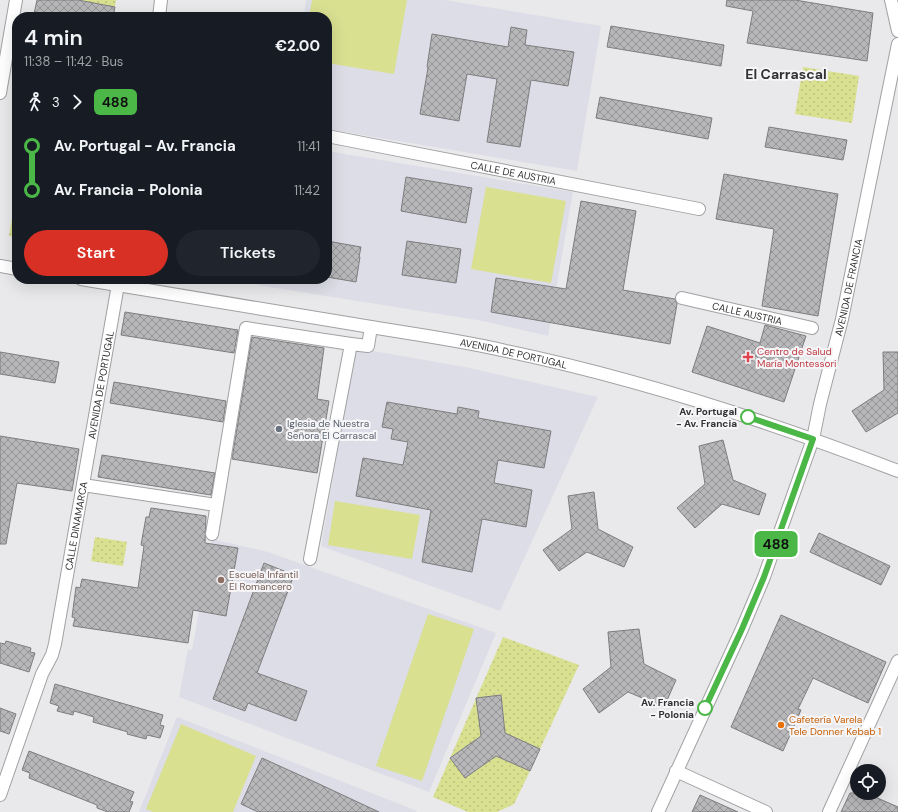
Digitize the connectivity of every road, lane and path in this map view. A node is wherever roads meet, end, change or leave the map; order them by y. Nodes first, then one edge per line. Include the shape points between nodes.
1 (16, 0) edge
2 (161, 0) edge
3 (891, 0) edge
4 (14, 12) edge
5 (160, 12) edge
6 (12, 23) edge
7 (898, 31) edge
8 (898, 44) edge
9 (0, 93) edge
10 (332, 137) edge
11 (699, 209) dead end
12 (0, 266) edge
13 (12, 267) edge
14 (118, 284) edge
15 (129, 284) edge
16 (682, 298) dead end
17 (371, 327) junction
18 (812, 328) dead end
19 (351, 344) junction
20 (813, 439) junction
21 (898, 471) edge
22 (83, 485) junction
23 (216, 505) junction
24 (212, 534) dead end
25 (310, 559) dead end
26 (898, 661) edge
27 (676, 771) junction
28 (0, 795) edge
29 (658, 812) edge
30 (766, 812) edge
31 (829, 812) edge

1 - 4 street
2 - 5 street
3 - 7 street
6 - 9 street
8 - 20 street, AVENIDA DE FRANCIA via 842,319
10 - 11 street, CALLE DE AUSTRIA
12 - 13 street
14 - 22 street, AVENIDA DE PORTUGAL
15 - 17 street, AVENIDA DE PORTUGAL
16 - 18 street, CALLE AUSTRIA
17 - 19 street via 368,346
17 - 20 street, AVENIDA DE PORTUGAL via 506,350 588,370 725,409
19 - 23 street via 246,328
19 - 25 street
20 - 21 street, AVENIDA DE PORTUGAL
20 - 27 street, AVENIDA DE FRANCIA via 764,577
22 - 23 street, CALLE DINAMARCA
22 - 28 street, CALLE DINAMARCA via 55,644
23 - 24 street
26 - 31 street
27 - 29 street, AVENIDA DE FRANCIA
27 - 30 street

